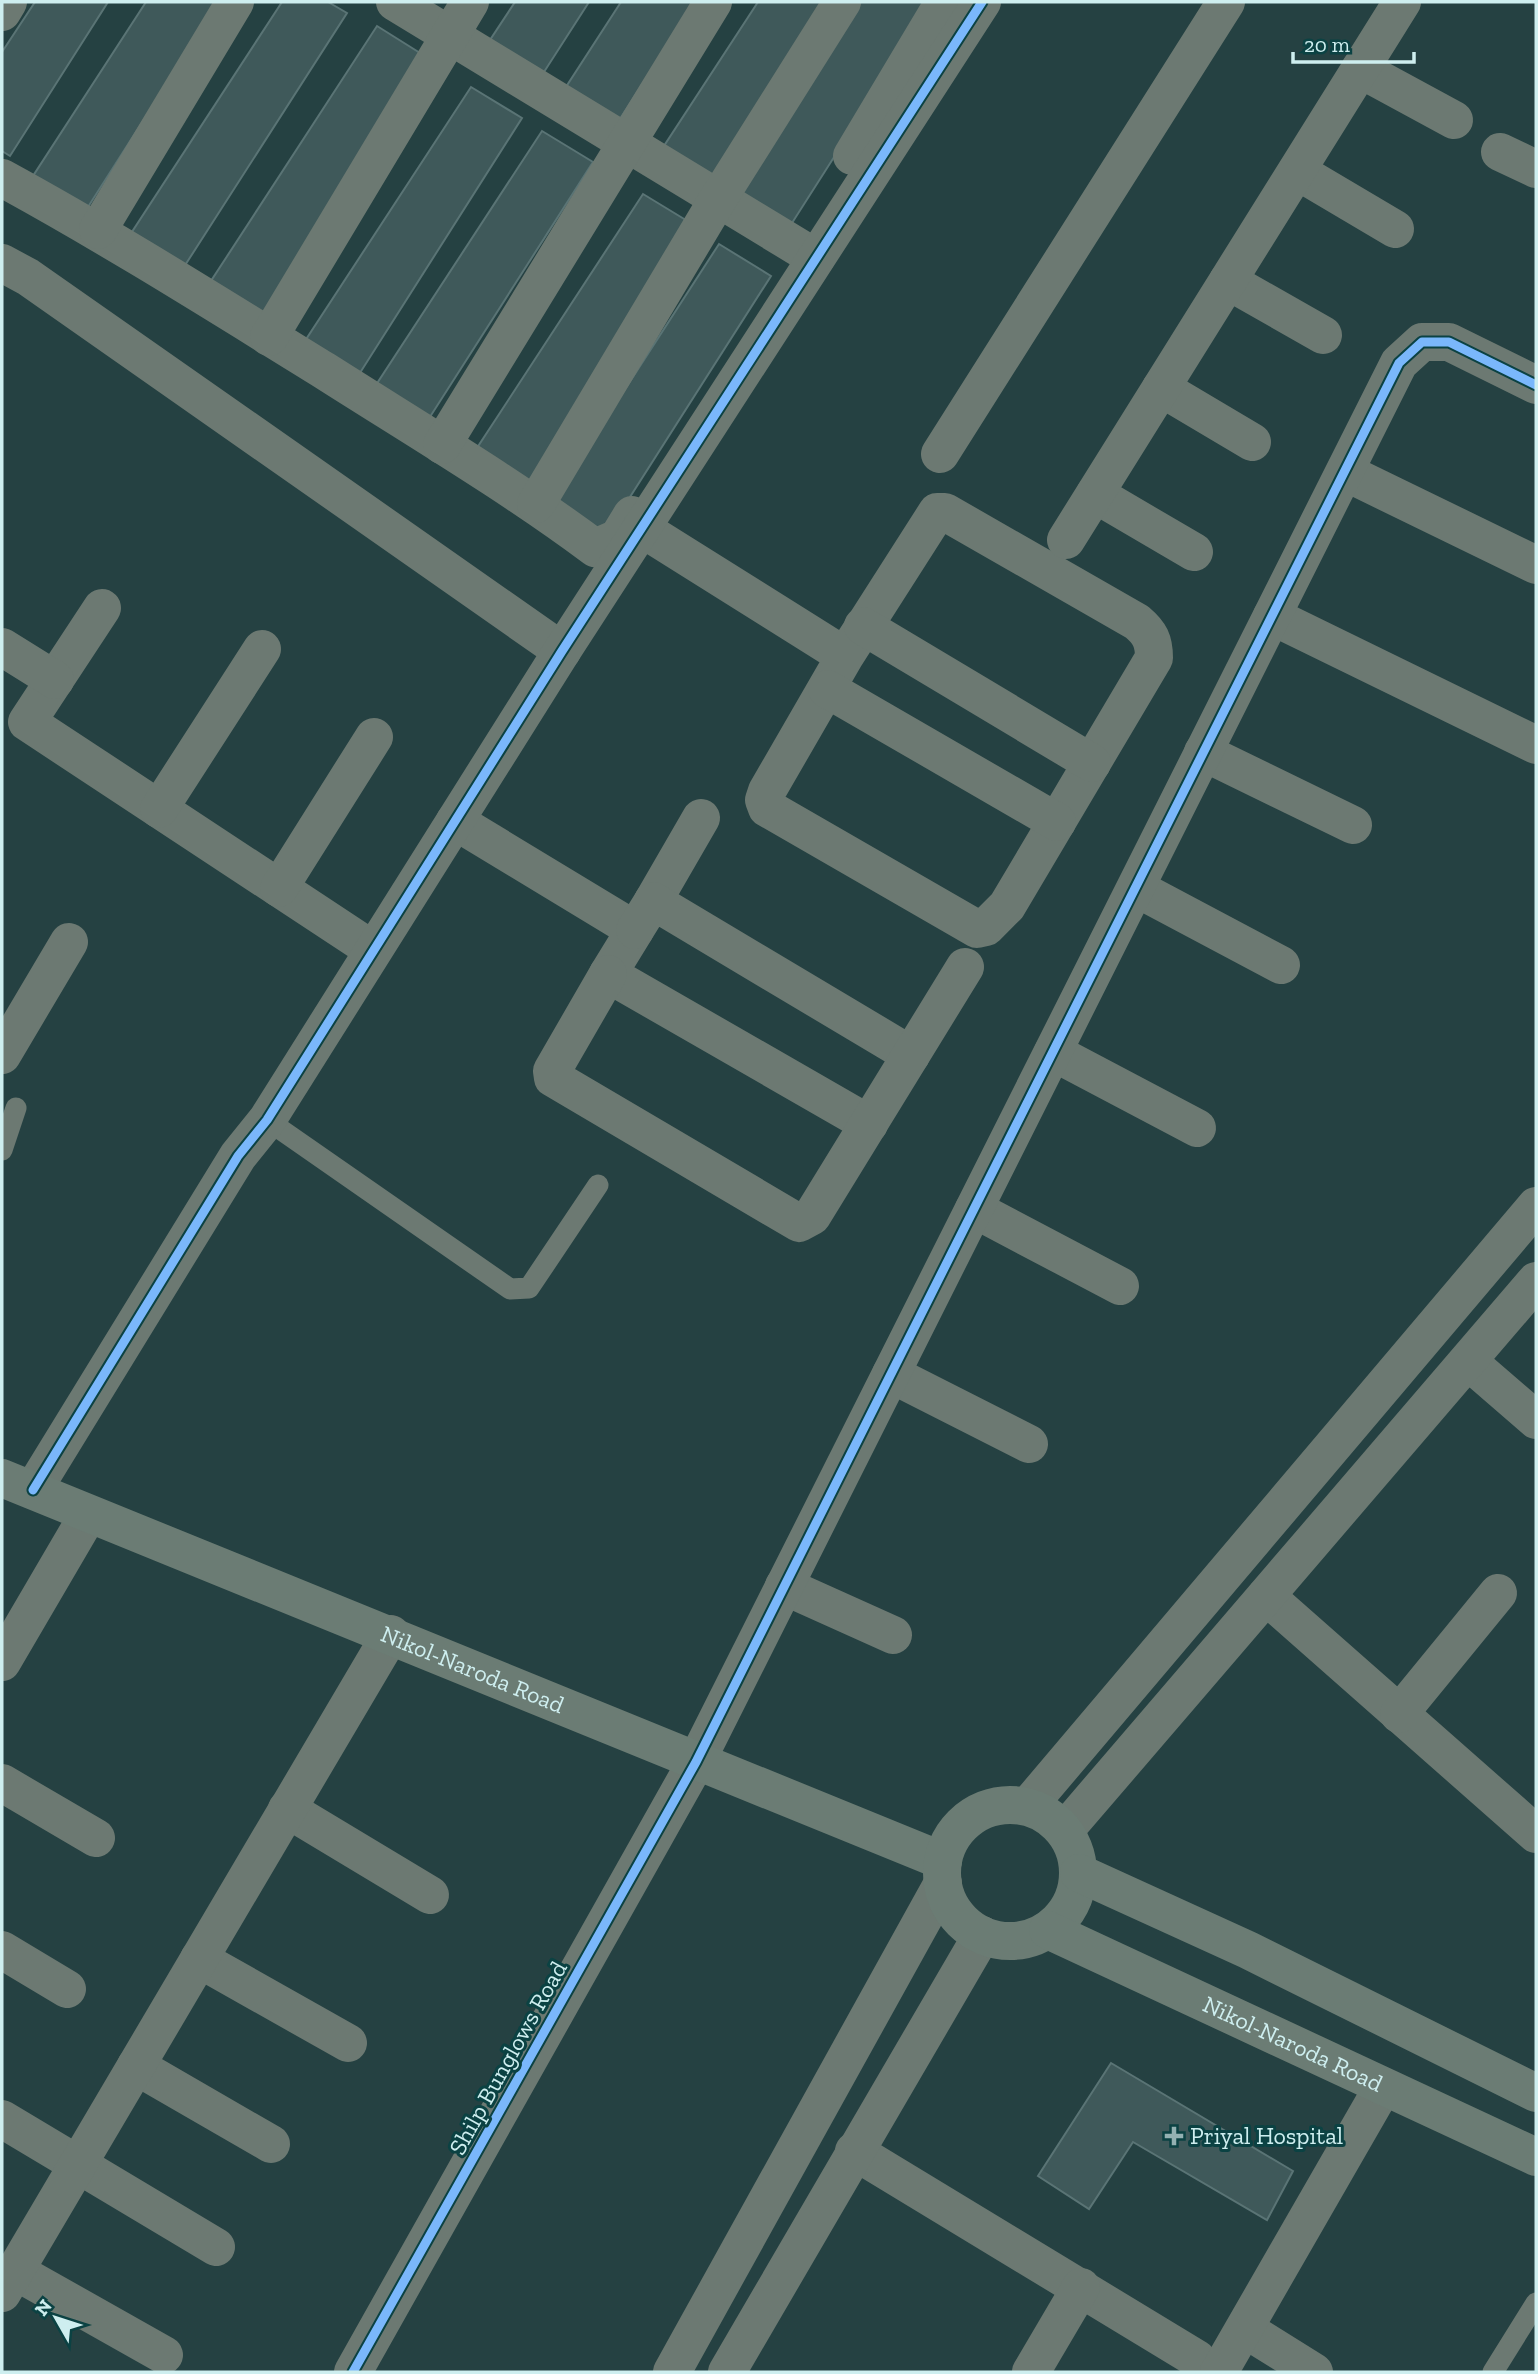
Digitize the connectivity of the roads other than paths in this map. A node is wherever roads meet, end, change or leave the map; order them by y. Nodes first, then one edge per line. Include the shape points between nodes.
1 (8, 2) edge
2 (235, 2) edge
3 (395, 2) edge
4 (470, 2) edge
5 (713, 2) edge
6 (842, 2) edge
7 (944, 2) edge
8 (982, 2) edge
9 (1226, 2) edge
10 (1402, 2) edge
11 (2, 12) edge
12 (450, 35) junction
13 (1360, 69) junction
14 (1454, 120) dead end
15 (625, 142) junction
16 (1500, 152) dead end
17 (1536, 169) edge
18 (1297, 171) junction
19 (2, 178) edge
20 (718, 199) junction
21 (1395, 229) dead end
22 (98, 230) junction
23 (807, 253) junction
24 (2, 263) edge
25 (1228, 281) junction
26 (1323, 335) dead end
27 (269, 337) junction
28 (1536, 385) edge
29 (1161, 388) junction
30 (1252, 442) dead end
31 (442, 445) junction
32 (940, 454) dead end
33 (1345, 471) junction
34 (1095, 494) junction
35 (536, 504) junction
36 (641, 528) junction
37 (1066, 540) dead end
38 (1194, 552) dead end
39 (1536, 565) edge
40 (102, 608) dead end
41 (1272, 617) junction
42 (854, 641) junction
43 (2, 648) edge
44 (262, 649) dead end
45 (562, 651) junction
46 (55, 681) junction
47 (827, 689) junction
48 (14, 731) edge
49 (374, 737) dead end
50 (1536, 745) edge
51 (1203, 752) junction
52 (1092, 763) junction
53 (159, 809) junction
54 (701, 818) dead end
55 (455, 821) junction
56 (1057, 822) junction
57 (1353, 825) dead end
58 (279, 888) junction
59 (1136, 888) junction
60 (644, 916) junction
61 (69, 942) dead end
62 (373, 950) junction
63 (1282, 965) dead end
64 (965, 967) dead end
65 (608, 974) junction
66 (16, 1001) edge
67 (1053, 1052) junction
68 (2, 1055) edge
69 (911, 1055) junction
70 (16, 1108) dead end
71 (267, 1120) junction
72 (869, 1124) junction
73 (1197, 1128) dead end
74 (2, 1150) edge
75 (598, 1185) dead end
76 (1536, 1206) edge
77 (974, 1209) junction
78 (1536, 1281) edge
79 (1121, 1286) dead end
80 (1469, 1362) junction
81 (891, 1374) junction
82 (1536, 1420) edge
83 (1029, 1444) dead end
84 (17, 1484) edge
85 (88, 1515) junction
86 (785, 1586) junction
87 (1498, 1593) dead end
88 (1266, 1596) junction
89 (391, 1634) junction
90 (893, 1635) dead end
91 (2, 1662) edge
92 (1399, 1714) junction
93 (696, 1762) junction
94 (2, 1783) edge
95 (1028, 1806) junction
96 (287, 1810) junction
97 (1530, 1815) edge
98 (1065, 1830) junction
99 (96, 1838) dead end
100 (943, 1872) junction
101 (1079, 1873) junction
102 (430, 1895) dead end
103 (1048, 1930) junction
104 (982, 1936) junction
105 (2, 1950) edge
106 (199, 1959) junction
107 (67, 1989) dead end
108 (348, 2043) dead end
109 (136, 2066) junction
110 (1383, 2087) junction
111 (1536, 2093) edge
112 (2, 2119) edge
113 (271, 2144) dead end
114 (854, 2151) junction
115 (1536, 2157) edge
116 (78, 2164) junction
117 (216, 2247) dead end
118 (8, 2282) edge
119 (1081, 2287) junction
120 (1536, 2303) edge
121 (1245, 2329) junction
122 (164, 2355) dead end
123 (1202, 2363) edge
124 (353, 2372) edge
125 (672, 2372) edge
126 (727, 2372) edge
127 (1031, 2372) edge
128 (1314, 2372) edge
129 (1493, 2372) edge

1 - 11 street
2 - 22 street
3 - 12 street
4 - 12 street
5 - 15 street
6 - 20 street
7 - 23 street
8 - 23 street
9 - 32 street
10 - 13 street
12 - 15 street
12 - 27 street
13 - 14 street
13 - 18 street
15 - 20 street
15 - 31 street
16 - 17 street
18 - 21 street
18 - 25 street
19 - 22 street
20 - 23 street
20 - 35 street
22 - 27 street
23 - 35 street via 618,538 595,548
23 - 36 street
24 - 45 street
25 - 26 street
25 - 29 street
27 - 31 street
28 - 33 street, Shilp Bunglows Road via 1449,342 1422,342 1399,363
29 - 30 street
29 - 34 street
31 - 35 street
33 - 39 street
33 - 41 street, Shilp Bunglows Road
34 - 37 street
34 - 38 street
36 - 42 street
36 - 45 street
40 - 46 street
41 - 50 street
41 - 51 street, Shilp Bunglows Road
42 - 47 street
42 - 52 street
42 - 52 street via 937,512 945,512 1146,630 1154,644 1154,658
43 - 46 street
44 - 53 street
45 - 55 street
46 - 48 street
47 - 56 street
47 - 56 street via 767,791 764,800 772,812 977,929 986,927 1007,906
48 - 53 street
49 - 58 street
51 - 57 street
51 - 59 street, Shilp Bunglows Road
52 - 56 street
53 - 58 street
54 - 60 street
55 - 60 street
55 - 62 street
58 - 62 street
59 - 63 street
59 - 67 street, Shilp Bunglows Road
60 - 65 street
60 - 69 street
61 - 66 street
62 - 71 street
64 - 69 street
65 - 72 street
65 - 72 street via 552,1071 553,1079 799,1223 812,1216
66 - 68 street
67 - 73 street
67 - 77 street, Shilp Bunglows Road
69 - 72 street
70 - 74 lane
71 - 75 lane via 510,1289 529,1288
71 - 84 street via 238,1156
76 - 95 street
77 - 79 street
77 - 81 street, Shilp Bunglows Road
78 - 80 street
80 - 82 street
80 - 88 street
81 - 83 street
81 - 86 street, Shilp Bunglows Road
84 - 85 main road, Nikol-Naroda Road
85 - 89 main road, Nikol-Naroda Road
85 - 91 street
86 - 90 street
86 - 93 street, Shilp Bunglows Road
87 - 92 street
88 - 92 street
88 - 98 street
89 - 93 main road, Nikol-Naroda Road
89 - 96 street
92 - 97 street
93 - 100 main road, Nikol-Naroda Road
93 - 124 street, Shilp Bunglows Road
94 - 99 street
95 - 98 main road
95 - 100 main road via 983,1810 965,1822 951,1840
96 - 102 street
96 - 106 street
98 - 101 main road
100 - 104 main road via 950,1905 964,1924
100 - 125 street
101 - 103 main road via 1075,1895 1064,1915
101 - 111 main road via 1248,1950
103 - 104 main road via 1027,1940
103 - 110 main road, Nikol-Naroda Road
104 - 114 street
105 - 107 street
106 - 108 street
106 - 109 street
109 - 113 street
109 - 116 street
110 - 115 main road, Nikol-Naroda Road
110 - 121 street
112 - 116 street
114 - 119 street
114 - 126 street
116 - 117 street
116 - 118 street
118 - 122 street
119 - 123 street
119 - 127 street
120 - 129 lane
121 - 123 street
121 - 128 street

